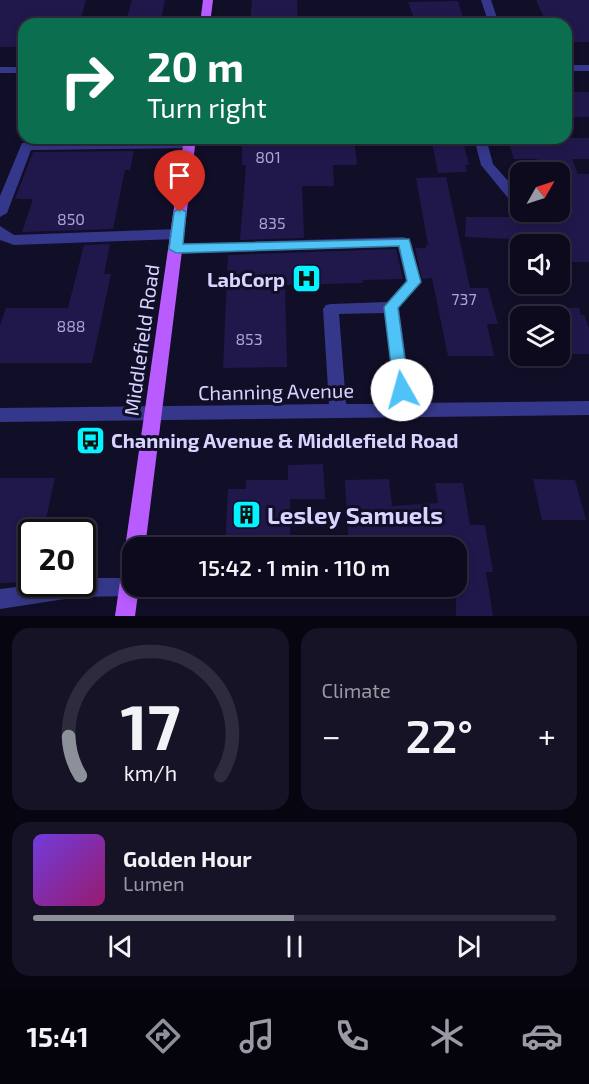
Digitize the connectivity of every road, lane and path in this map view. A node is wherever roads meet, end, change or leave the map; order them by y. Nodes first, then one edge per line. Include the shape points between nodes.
1 (208, 0) edge
2 (486, 0) edge
3 (206, 18) edge
4 (492, 18) edge
5 (572, 68) edge
6 (589, 68) edge
7 (0, 70) edge
8 (18, 70) edge
9 (91, 144) edge
10 (189, 144) edge
11 (482, 144) edge
12 (510, 192) edge
13 (0, 213) edge
14 (0, 230) edge
15 (176, 242) junction
16 (391, 307) junction
17 (589, 408) edge
18 (405, 410) junction
19 (338, 411) junction
20 (154, 413) junction
21 (0, 416) edge
22 (137, 537) edge
23 (122, 580) edge
24 (128, 597) edge
25 (0, 599) edge
26 (125, 616) edge

1 - 3 main road
2 - 4 street
5 - 6 street
7 - 8 street
9 - 13 street via 26,146
10 - 15 main road, Middlefield Road
11 - 12 street via 487,165
14 - 15 street via 6,238 14,240
15 - 16 street via 404,242 414,282
15 - 20 main road, Middlefield Road
16 - 18 street
16 - 19 street via 331,309
17 - 18 street, Channing Avenue
18 - 19 street, Channing Avenue
19 - 20 street, Channing Avenue
20 - 21 street, Channing Avenue
20 - 22 main road, Middlefield Road
23 - 25 street
24 - 26 main road

